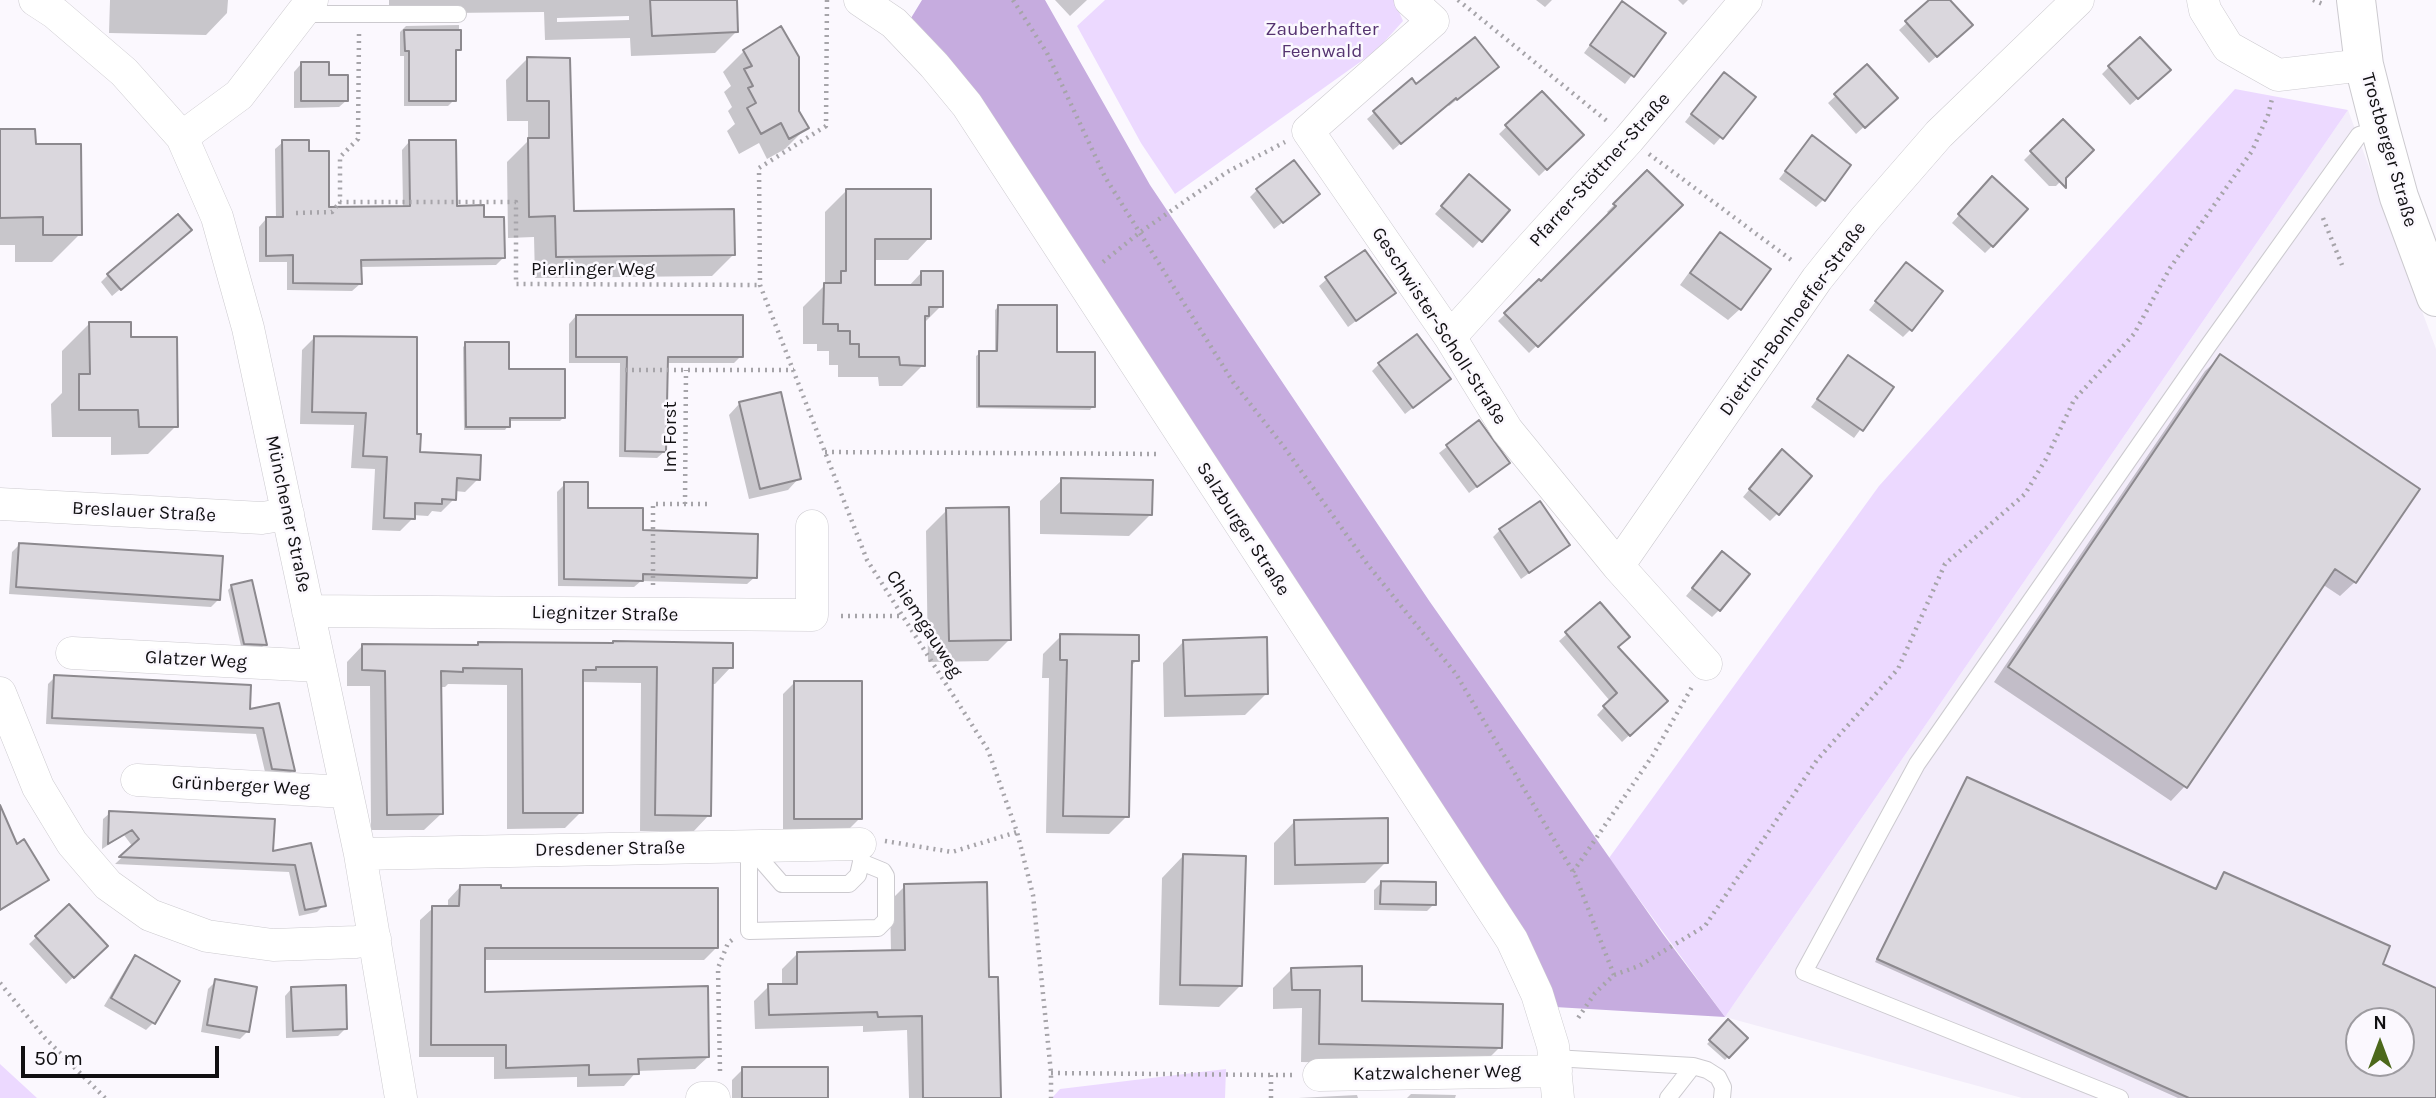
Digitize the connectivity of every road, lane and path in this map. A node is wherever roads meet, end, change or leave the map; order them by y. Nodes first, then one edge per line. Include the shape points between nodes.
1 (35, 0) edge
2 (827, 0) edge
3 (860, 0) edge
4 (1013, 0) edge
5 (1746, 0) edge
6 (2078, 0) edge
7 (2203, 0) edge
8 (2356, 0) edge
9 (308, 5) edge
10 (1431, 7) edge
11 (902, 12) edge
12 (359, 14) junction
13 (458, 14) dead end
14 (2364, 65) junction
15 (2277, 75) junction
16 (2379, 128) junction
17 (1308, 131) junction
18 (182, 137) junction
19 (2314, 198) junction
20 (340, 202) junction
21 (296, 213) dead end
22 (1139, 233) junction
23 (2342, 265) dead end
24 (1081, 280) junction
25 (760, 285) junction
26 (2436, 296) edge
27 (1450, 337) junction
28 (625, 370) dead end
29 (686, 370) junction
30 (794, 370) junction
31 (1192, 449) junction
32 (825, 453) junction
33 (0, 504) edge
34 (685, 504) junction
35 (710, 504) dead end
36 (288, 514) junction
37 (812, 526) dead end
38 (1618, 566) junction
39 (308, 611) junction
40 (653, 614) junction
41 (812, 615) junction
42 (902, 616) junction
43 (72, 653) dead end
44 (1706, 664) joint
45 (319, 666) junction
46 (0, 693) edge
47 (137, 780) dead end
48 (345, 792) junction
49 (1017, 832) junction
50 (749, 846) junction
51 (860, 853) junction
52 (359, 855) junction
53 (1573, 872) junction
54 (750, 931) junction
55 (375, 939) junction
56 (1614, 975) junction
57 (0, 983) edge
58 (1693, 1066) junction
59 (1555, 1068) edge
60 (1051, 1073) junction
61 (1319, 1074) joint
62 (1271, 1075) junction
63 (105, 1098) edge
64 (401, 1098) edge
65 (702, 1098) edge
66 (714, 1098) edge
67 (1051, 1098) edge
68 (1271, 1098) edge
69 (1668, 1098) edge
70 (1722, 1098) edge
71 (2120, 1098) edge

1 - 18 street, Münchener Straße via 124,72
2 - 25 path, Chiemgauweg via 826,126 759,168
3 - 11 street, Salzburger Straße
4 - 22 path via 1047,53 1105,177
5 - 27 street, Pfarrer-Stöttner-Straße via 1629,139
6 - 38 street, Dietrich-Bonhoeffer-Straße via 1939,134 1865,219
7 - 15 street via 2228,47
8 - 14 street, Trostberger Straße
9 - 12 lane via 309,14
9 - 18 street via 239,95
10 - 17 street
11 - 24 street, Salzburger Straße
12 - 13 lane
12 - 20 path via 358,139 340,157
14 - 15 street
14 - 16 street, Trostberger Straße
15 - 56 path via 2268,115 2252,151 2170,268 2134,334 2074,400 2025,494 1945,564 1898,669 1818,760 1705,926 1639,966
16 - 19 lane via 2359,135
16 - 26 street, Trostberger Straße
17 - 22 path via 1227,172
17 - 27 street, Geschwister-Scholl-Straße
18 - 36 street, Münchener Straße via 220,229 248,328
19 - 23 path
19 - 71 lane via 1917,764 1804,972
20 - 21 path, Pierlinger Weg via 332,212
20 - 25 path, Pierlinger Weg via 516,202 516,284
22 - 24 path
22 - 53 path via 1233,383 1368,565 1457,674
24 - 31 street, Salzburger Straße
25 - 30 path, Chiemgauweg
27 - 38 street, Geschwister-Scholl-Straße via 1507,430
28 - 29 path
29 - 30 path
29 - 34 path, Im Forst
30 - 32 path, Chiemgauweg
31 - 32 path via 1184,454
31 - 59 street, Salzburger Straße via 1512,940 1536,994
32 - 42 path, Chiemgauweg via 867,560
33 - 36 street, Breslauer Straße via 262,518
34 - 35 path
34 - 40 path via 653,504
36 - 39 street, Münchener Straße
37 - 41 street
38 - 44 street, Geschwister-Scholl-Straße
39 - 40 street, Liegnitzer Straße
39 - 45 street, Münchener Straße
40 - 41 street, Liegnitzer Straße
41 - 42 path
42 - 49 path, Chiemgauweg via 988,750
43 - 45 street, Glatzer Weg
44 - 53 path via 1653,755
45 - 48 street, Münchener Straße
46 - 55 street via 38,787 72,844 108,885 150,915 207,936 273,945
47 - 48 street, Grünberger Weg
48 - 52 street, Münchener Straße
49 - 51 path via 952,852 884,840 863,841
49 - 60 path, Chiemgauweg via 1033,895
50 - 51 street, Dresdener Straße
50 - 52 street, Dresdener Straße
50 - 54 lane
51 - 54 lane via 886,876 886,920 878,928
52 - 55 street, Münchener Straße
53 - 56 path
54 - 66 path via 728,943 718,968 720,1087
55 - 64 street, Münchener Straße
56 - 59 path via 1595,993 1561,1043
57 - 63 path via 45,1038
58 - 59 lane
58 - 69 lane
58 - 70 lane via 1717,1077 1723,1087
59 - 61 street, Katzwalchener Weg
60 - 62 path
60 - 67 path, Chiemgauweg
61 - 62 path
62 - 68 path
65 - 66 street

